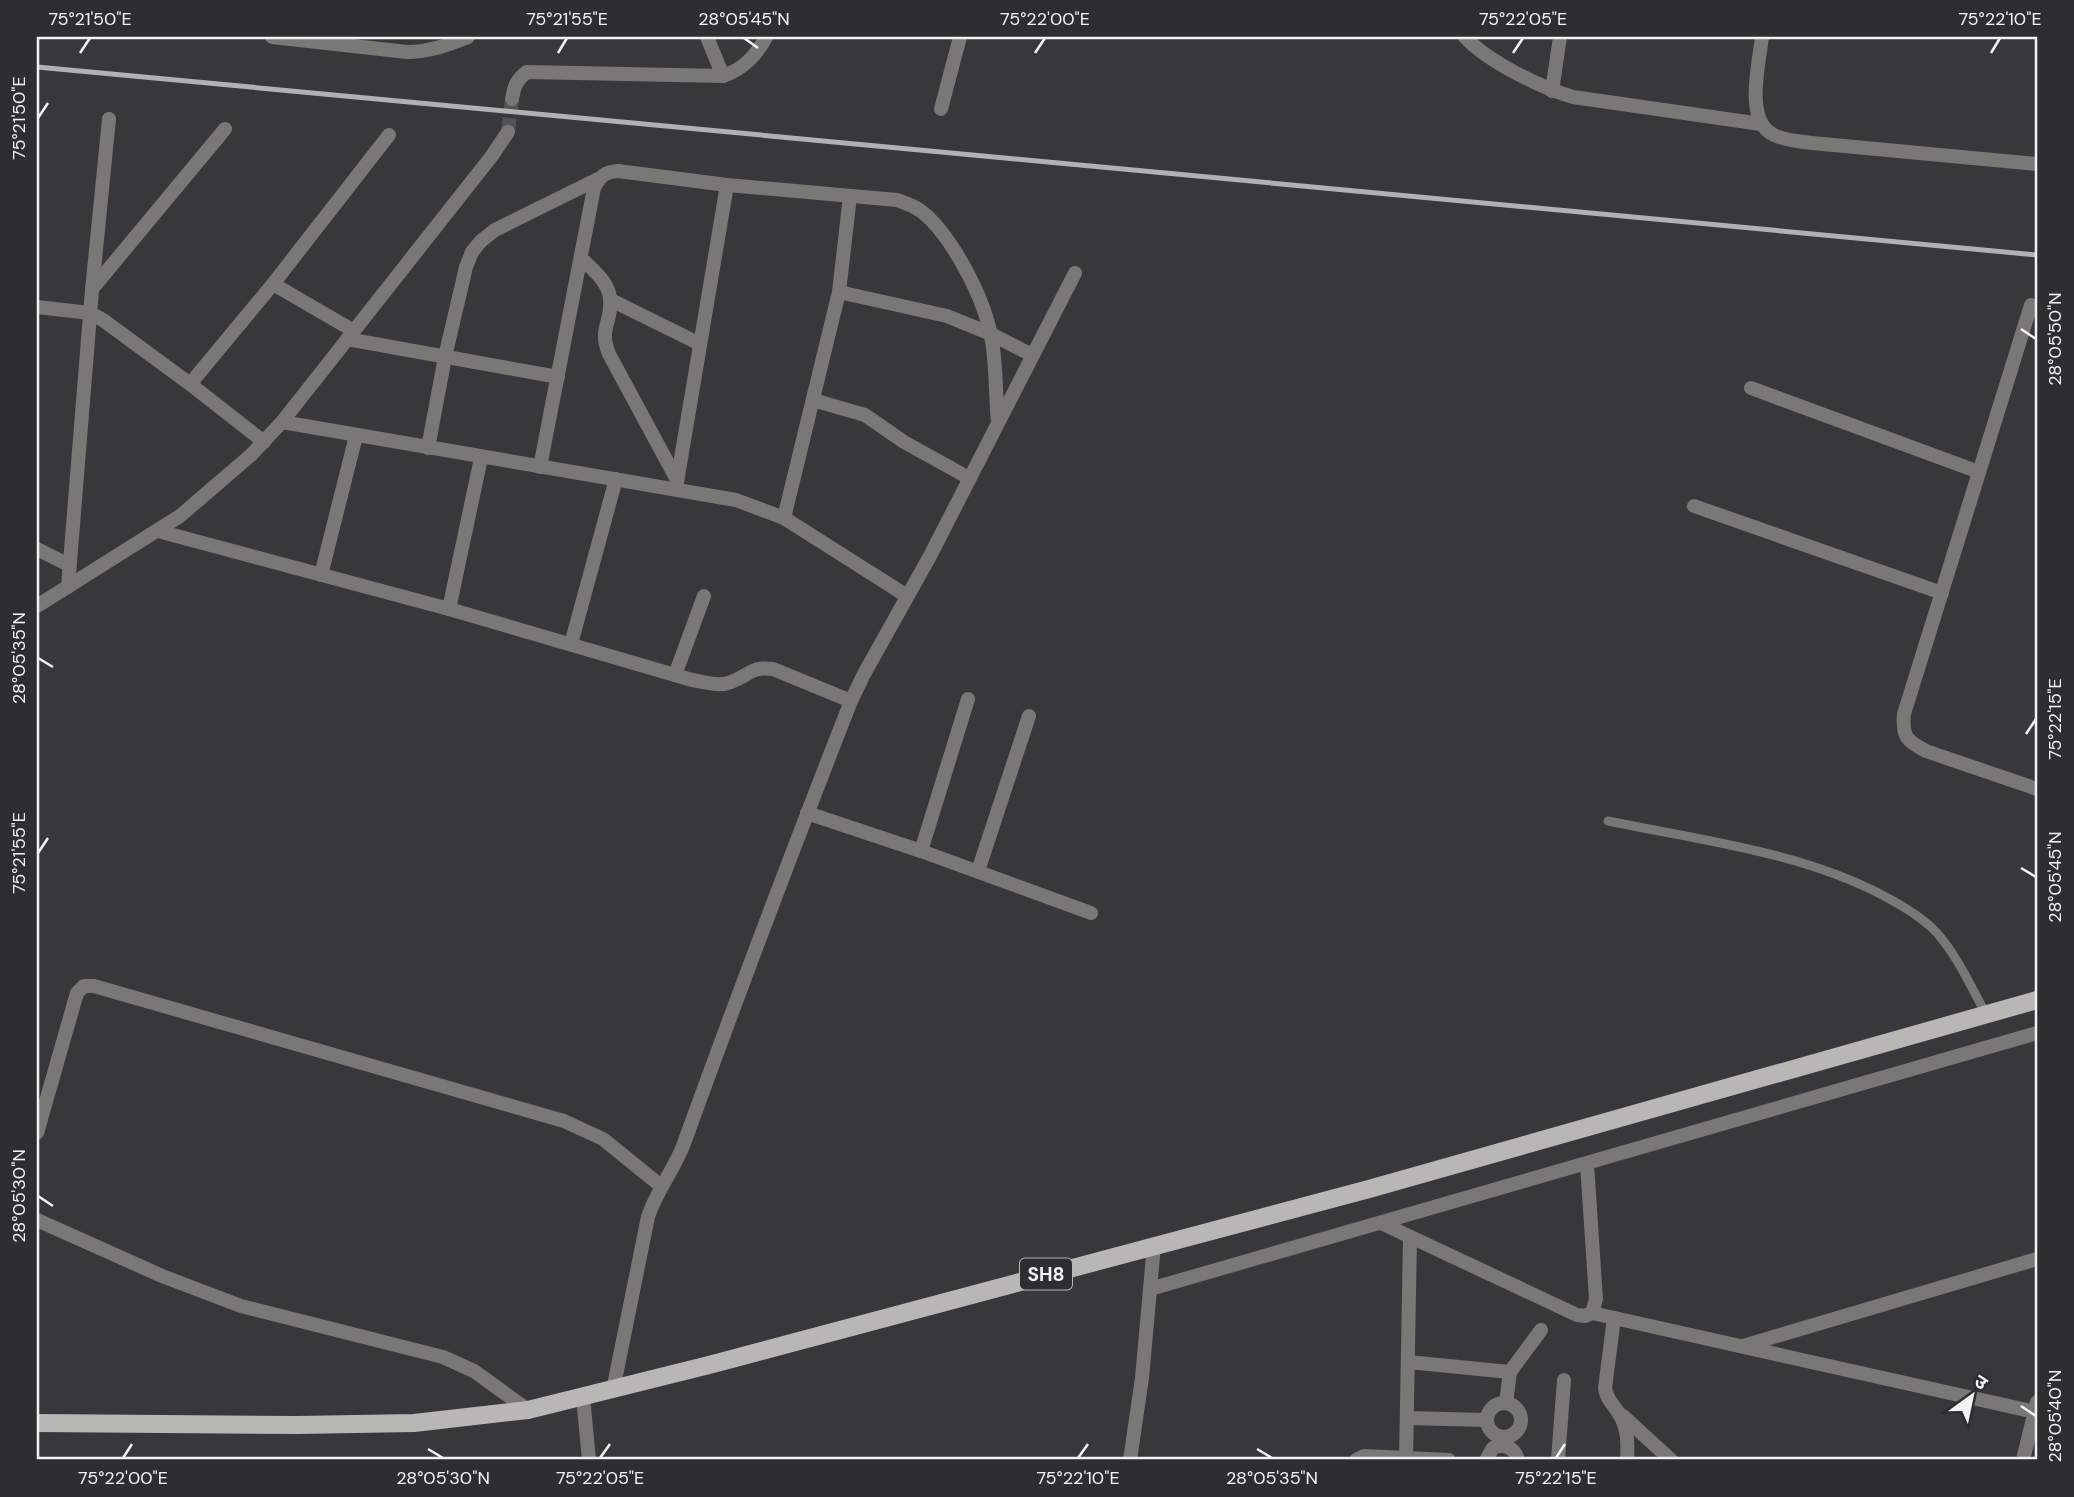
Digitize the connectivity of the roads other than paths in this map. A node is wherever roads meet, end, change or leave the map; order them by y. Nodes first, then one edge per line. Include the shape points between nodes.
1 (272, 37) edge
2 (468, 37) edge
3 (708, 37) edge
4 (766, 37) edge
5 (960, 37) edge
6 (1465, 37) edge
7 (1560, 37) edge
8 (1762, 37) edge
9 (723, 76) junction
10 (1552, 91) junction
11 (512, 99) tunnel mouth
12 (941, 109) dead end
13 (109, 119) dead end
14 (1761, 124) junction
15 (225, 129) dead end
16 (508, 132) tunnel mouth
17 (389, 135) dead end
18 (2037, 164) edge
19 (598, 179) junction
20 (727, 185) junction
21 (850, 196) junction
22 (581, 258) junction
23 (1075, 273) dead end
24 (273, 284) junction
25 (92, 290) junction
26 (839, 292) junction
27 (611, 299) junction
28 (2032, 304) dead end
29 (37, 307) edge
30 (90, 313) junction
31 (991, 334) junction
32 (350, 335) junction
33 (700, 344) junction
34 (1032, 355) junction
35 (445, 357) junction
36 (558, 377) junction
37 (190, 384) junction
38 (1751, 388) dead end
39 (813, 400) junction
40 (282, 422) junction
41 (998, 422) junction
42 (356, 436) junction
43 (264, 442) junction
44 (428, 448) junction
45 (481, 458) junction
46 (540, 467) junction
47 (1979, 472) junction
48 (969, 478) junction
49 (616, 479) junction
50 (676, 483) junction
51 (1694, 506) dead end
52 (784, 518) junction
53 (158, 531) junction
54 (37, 549) edge
55 (69, 565) junction
56 (321, 575) junction
57 (68, 587) junction
58 (1942, 593) junction
59 (704, 596) dead end
60 (907, 596) junction
61 (37, 606) edge
62 (449, 609) junction
63 (571, 643) junction
64 (675, 675) junction
65 (968, 699) dead end
66 (851, 701) junction
67 (1029, 716) dead end
68 (2037, 789) edge
69 (807, 813) junction
70 (1608, 821) dead end
71 (920, 851) junction
72 (978, 871) junction
73 (1091, 913) dead end
74 (2037, 1000) edge
75 (1986, 1014) junction
76 (2037, 1033) edge
77 (37, 1133) edge
78 (1587, 1164) junction
79 (661, 1186) junction
80 (37, 1220) edge
81 (1381, 1223) junction
82 (1410, 1237) junction
83 (1154, 1245) junction
84 (2037, 1259) edge
85 (1150, 1289) junction
86 (1592, 1313) junction
87 (1614, 1318) junction
88 (1541, 1330) dead end
89 (1740, 1347) junction
90 (1408, 1362) junction
91 (1510, 1372) junction
92 (1564, 1380) dead end
93 (613, 1390) junction
94 (583, 1397) junction
95 (1506, 1403) junction
96 (2036, 1407) edge
97 (528, 1410) junction
98 (1619, 1413) junction
99 (1407, 1418) junction
100 (1486, 1420) junction
101 (37, 1423) edge
102 (1406, 1459) edge
103 (589, 1460) edge
104 (1130, 1460) edge
105 (1356, 1460) edge
106 (1449, 1460) edge
107 (1486, 1460) edge
108 (1518, 1460) edge
109 (1558, 1460) edge
110 (1626, 1460) edge
111 (1671, 1460) edge
112 (2023, 1460) edge

1 - 2 street via 422,52
3 - 9 street
4 - 9 street via 750,60
5 - 12 street
6 - 10 street via 1478,50
7 - 10 street
8 - 14 street via 1756,101
9 - 11 street via 527,72 519,78
10 - 14 street
13 - 25 street
14 - 18 street via 1788,140
15 - 25 street
16 - 32 street
17 - 24 street
19 - 20 street via 606,172 618,171
19 - 22 street
19 - 35 street via 481,241 466,267
20 - 21 street
20 - 33 street
21 - 26 street
21 - 31 street via 897,200 932,221 976,290
22 - 27 street via 600,278
22 - 36 street
23 - 34 street
24 - 32 street
24 - 37 street
25 - 30 street
26 - 31 street via 947,316
26 - 39 street
27 - 33 street
27 - 50 street via 606,346
28 - 47 street
29 - 30 street
30 - 37 street
30 - 55 street
31 - 34 street
31 - 41 street
32 - 35 street
32 - 40 street
33 - 50 street
34 - 41 street
35 - 36 street
35 - 44 street
36 - 46 street
37 - 43 street
38 - 47 street
39 - 48 street via 865,415
39 - 52 street
40 - 42 street
40 - 43 street
41 - 48 street
42 - 44 street
42 - 56 street
43 - 53 street
44 - 45 street
45 - 46 street
45 - 62 street
46 - 49 street
47 - 58 street
48 - 60 street
49 - 50 street
49 - 63 street
50 - 52 street
51 - 58 street
52 - 60 street
53 - 56 street
53 - 57 street
54 - 55 street
55 - 57 street
56 - 62 street
57 - 61 street
58 - 68 street via 1903,730 1910,742 1926,751
59 - 64 street
60 - 66 street
62 - 63 street
63 - 64 street
64 - 66 street via 722,685 760,667 774,669
65 - 71 street
66 - 69 street
67 - 72 street
69 - 71 street
69 - 79 street via 679,1156
70 - 75 lane via 1800,863 1870,889 1918,916 1936,932
71 - 72 street
72 - 73 street
74 - 75 main road, SH8
75 - 83 main road, SH8 via 1369,1189
76 - 78 street
77 - 79 street via 77,993 84,986 94,986 564,1121 603,1139
78 - 81 street
78 - 86 street via 1596,1299
79 - 93 street via 648,1217
80 - 97 street via 241,1306 443,1357 474,1371
81 - 82 street
81 - 85 street
82 - 86 street via 1577,1315
82 - 90 street
83 - 85 street
83 - 93 main road, SH8
84 - 89 street
85 - 104 street
86 - 87 street
87 - 89 street
87 - 98 street via 1605,1388
88 - 91 street
89 - 96 street
90 - 91 street
90 - 99 street
91 - 95 street
92 - 109 street
93 - 94 main road, SH8
94 - 97 main road, SH8
94 - 103 street
95 - 100 street via 1490,1409
95 - 100 street via 1519,1412 1521,1423 1516,1433 1494,1435
96 - 112 street
97 - 101 main road, SH8 via 388,1423
98 - 110 street via 1628,1439
98 - 111 street
99 - 100 street
99 - 102 street
102 - 105 street via 1364,1456
102 - 106 street
107 - 108 street via 1493,1448 1504,1446 1513,1450

